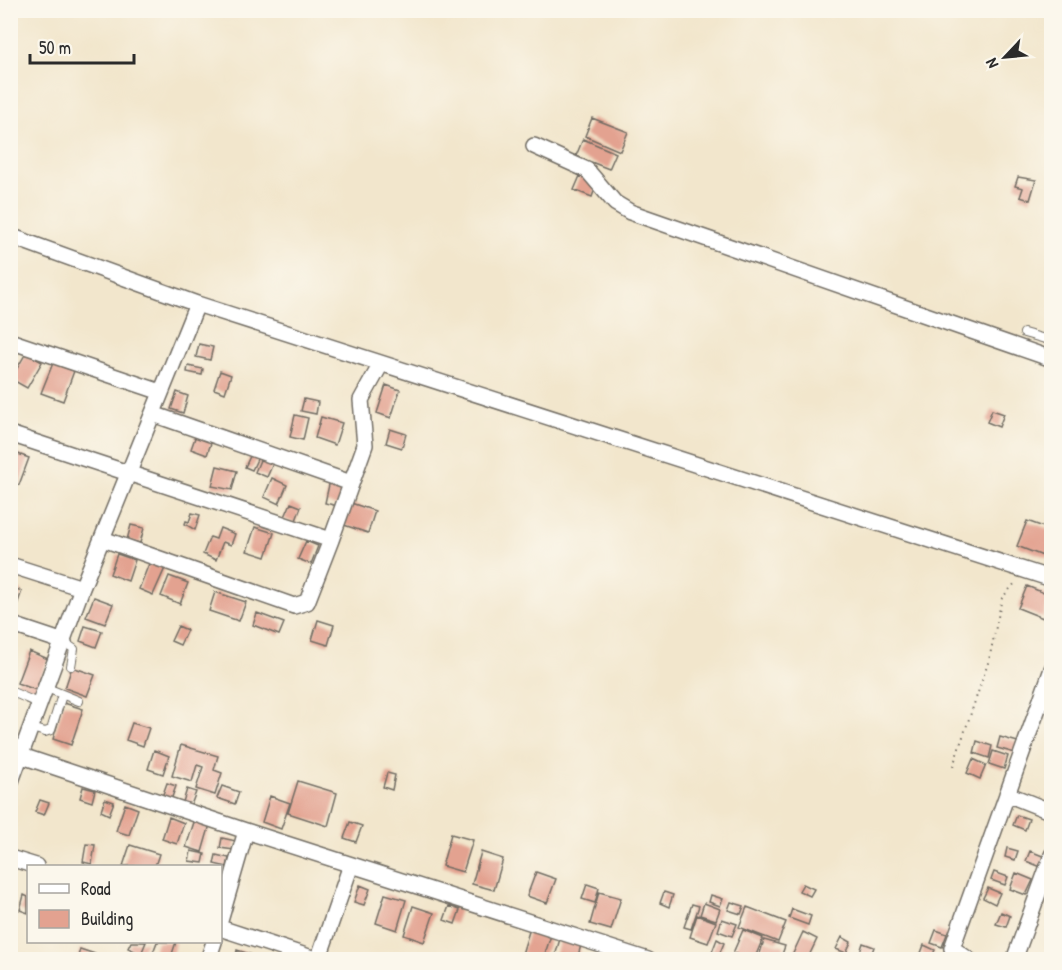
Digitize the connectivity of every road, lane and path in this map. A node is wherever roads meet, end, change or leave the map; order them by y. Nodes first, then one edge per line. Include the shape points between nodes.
1 (534, 146) dead end
2 (10, 237) edge
3 (197, 304) junction
4 (1024, 333) dead end
5 (10, 341) edge
6 (1052, 341) edge
7 (1052, 359) edge
8 (381, 364) junction
9 (162, 392) junction
10 (153, 414) junction
11 (10, 434) edge
12 (129, 474) junction
13 (351, 483) junction
14 (103, 539) junction
15 (331, 540) junction
16 (10, 565) edge
17 (1031, 573) junction
18 (1052, 579) edge
19 (82, 588) junction
20 (10, 624) edge
21 (64, 642) junction
22 (71, 666) dead end
23 (1052, 669) edge
24 (47, 688) junction
25 (10, 691) edge
26 (62, 695) junction
27 (79, 701) dead end
28 (41, 705) junction
29 (32, 729) junction
30 (16, 754) edge
31 (953, 765) dead end
32 (10, 784) edge
33 (1007, 794) junction
34 (1052, 812) edge
35 (246, 831) junction
36 (1052, 855) edge
37 (10, 858) edge
38 (30, 865) edge
39 (351, 865) junction
40 (222, 914) edge
41 (222, 929) edge
42 (214, 943) edge
43 (951, 954) edge
44 (318, 959) edge
45 (208, 960) edge
46 (648, 960) edge
47 (969, 960) edge
48 (1014, 960) edge

1 - 7 street via 587,170 615,203 630,212
2 - 3 street
3 - 8 street
3 - 9 street
4 - 6 lane
5 - 9 street
8 - 13 street via 359,406 365,445
8 - 17 street
9 - 10 street
10 - 12 street
10 - 13 street
11 - 12 street
12 - 14 street
12 - 15 street
13 - 15 street
14 - 15 street via 294,606 307,602
14 - 19 street
16 - 19 street
17 - 18 street
17 - 31 path via 1011,586 1002,598 989,660
19 - 21 street
20 - 21 street
21 - 22 lane via 74,649
21 - 24 street
23 - 33 street
24 - 26 lane
24 - 28 street
25 - 28 lane
26 - 27 lane
26 - 29 lane via 51,730
28 - 29 street
29 - 30 street
30 - 32 street
30 - 35 street
33 - 34 street
33 - 43 street
35 - 39 street
35 - 40 street
36 - 48 street
37 - 38 street
39 - 44 street
39 - 46 street
41 - 44 street
42 - 45 street
43 - 47 street

